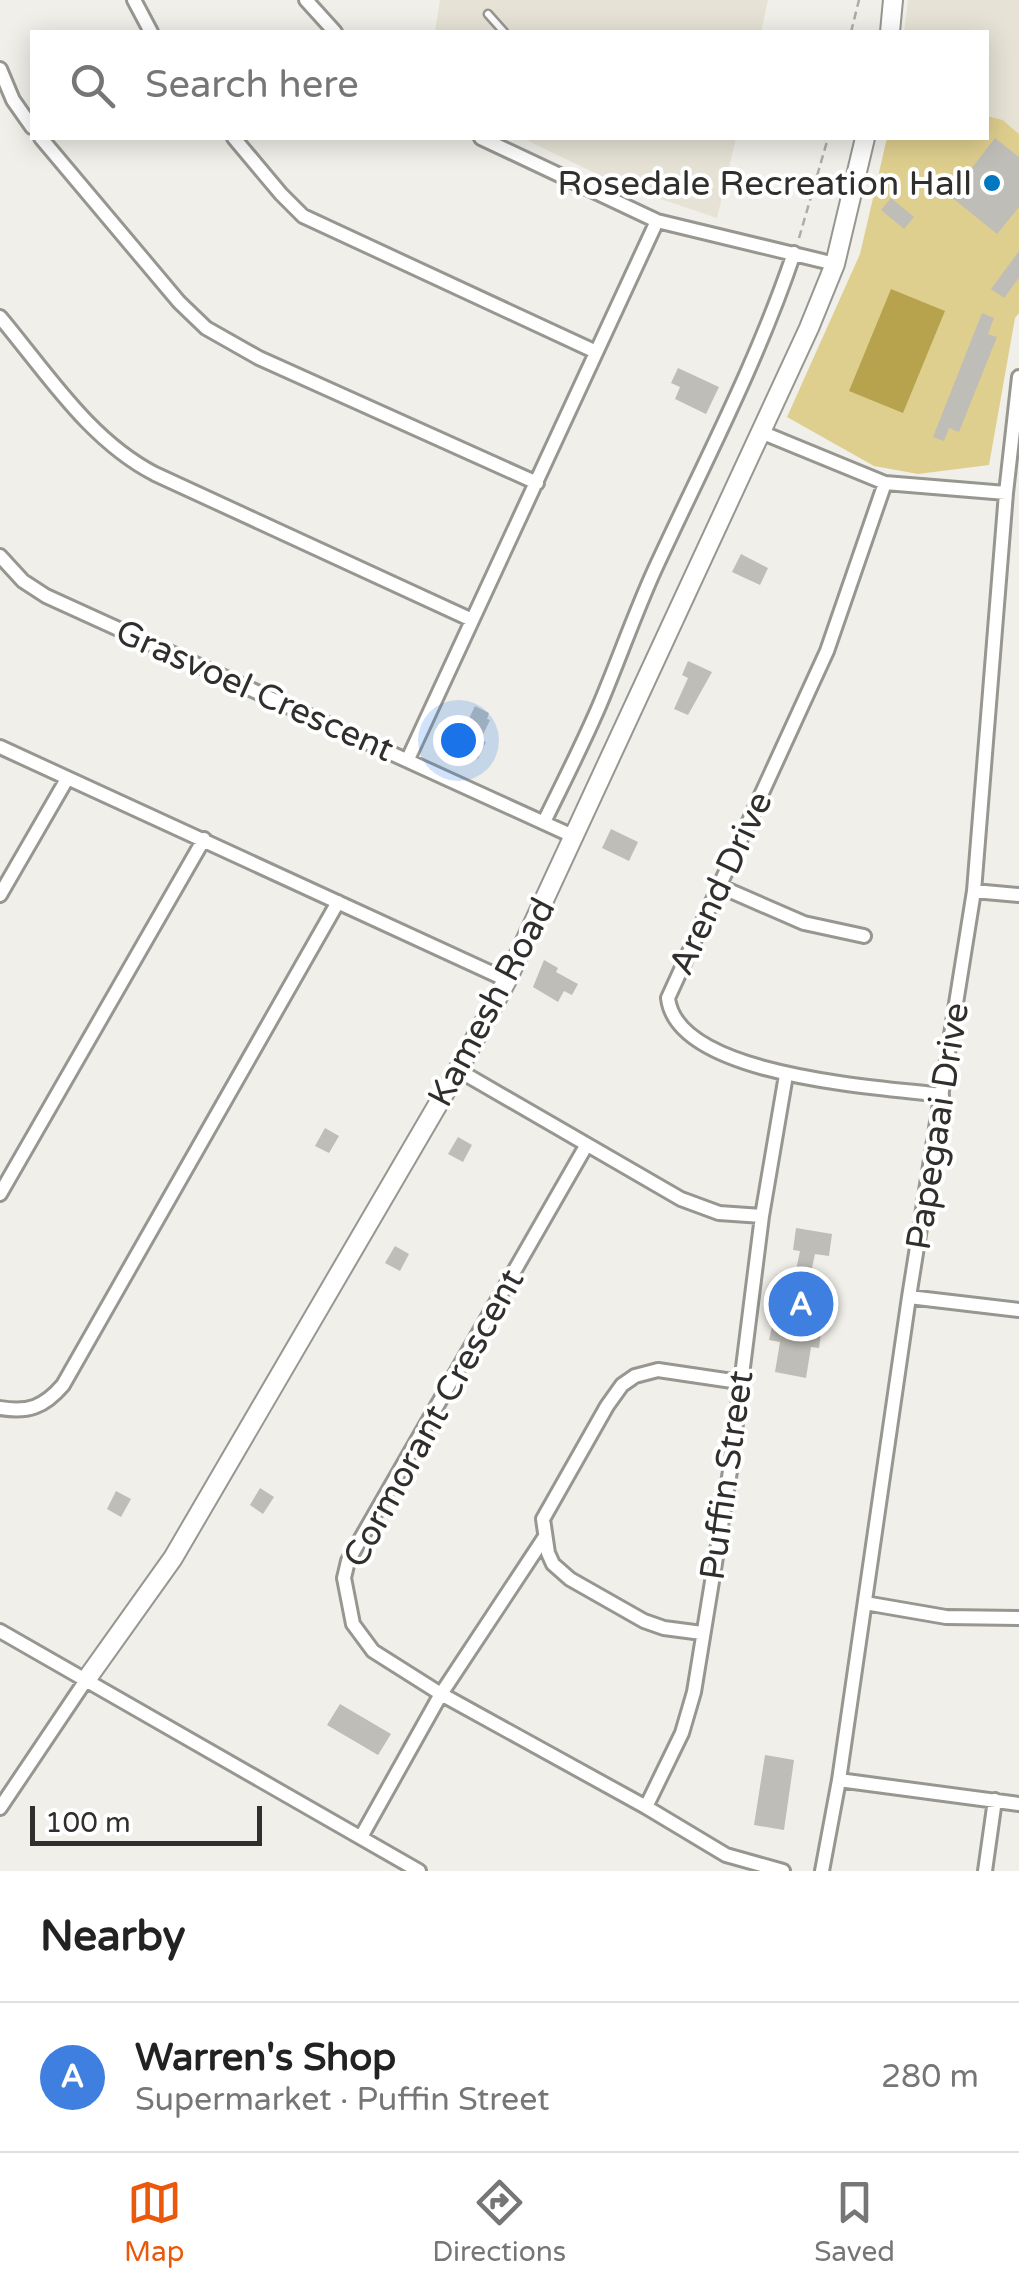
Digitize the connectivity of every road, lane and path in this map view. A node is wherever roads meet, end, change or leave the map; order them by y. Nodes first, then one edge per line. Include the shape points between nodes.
1 (134, 0) edge
2 (306, 0) edge
3 (859, 0) edge
4 (894, 0) edge
5 (488, 14) dead end
6 (151, 30) edge
7 (333, 30) edge
8 (502, 30) edge
9 (852, 30) edge
10 (890, 30) edge
11 (0, 69) edge
12 (30, 124) edge
13 (43, 140) edge
14 (236, 140) edge
15 (488, 140) edge
16 (827, 140) edge
17 (865, 140) edge
18 (656, 221) junction
19 (794, 254) junction
20 (835, 264) junction
21 (0, 317) edge
22 (594, 351) junction
23 (1019, 377) edge
24 (761, 432) junction
25 (537, 483) junction
26 (885, 483) junction
27 (1006, 494) junction
28 (0, 556) edge
29 (472, 620) junction
30 (0, 747) edge
31 (408, 759) junction
32 (68, 778) junction
33 (544, 822) junction
34 (575, 837) junction
35 (204, 839) junction
36 (718, 886) junction
37 (974, 891) junction
38 (0, 895) edge
39 (1019, 895) edge
40 (338, 902) junction
41 (864, 936) dead end
42 (507, 980) junction
43 (458, 1070) junction
44 (786, 1075) junction
45 (942, 1095) junction
46 (586, 1146) junction
47 (0, 1194) edge
48 (762, 1216) junction
49 (909, 1297) junction
50 (1019, 1310) edge
51 (740, 1382) junction
52 (0, 1408) edge
53 (544, 1538) junction
54 (865, 1603) junction
55 (1019, 1618) edge
56 (0, 1631) edge
57 (702, 1633) junction
58 (86, 1680) junction
59 (441, 1694) junction
60 (839, 1780) junction
61 (995, 1800) junction
62 (1019, 1804) edge
63 (646, 1807) junction
64 (0, 1808) edge
65 (361, 1838) junction
66 (419, 1871) edge
67 (783, 1871) edge
68 (822, 1871) edge
69 (985, 1871) edge

1 - 6 street
2 - 7 street
3 - 9 path
4 - 10 street
5 - 8 lane
11 - 12 street
13 - 25 street via 206,328
14 - 22 street via 303,216
15 - 18 street
16 - 19 path
17 - 20 street, Kamesh Road
18 - 19 street
18 - 22 street
19 - 20 street
19 - 33 street via 704,472
20 - 24 street, Kamesh Road
21 - 29 street via 120,454
22 - 25 street
23 - 27 street, Papegaai Drive
24 - 26 street
24 - 34 street, Kamesh Road
25 - 29 street
26 - 27 street
26 - 36 street, Arend Drive via 827,651
27 - 37 street, Papegaai Drive
28 - 31 street, Grasvoel Crescent via 46,596
29 - 31 street
30 - 32 street
31 - 33 street, Grasvoel Crescent
32 - 35 street
32 - 38 street
33 - 34 street, Grasvoel Crescent
34 - 42 street, Kamesh Road
35 - 40 street
35 - 47 street
36 - 41 street via 804,924
36 - 44 street, Arend Drive via 672,984 670,1011 726,1056
37 - 39 street
37 - 45 street, Papegaai Drive
40 - 42 street
40 - 52 street via 63,1386 33,1409
42 - 43 street, Kamesh Road
43 - 46 street
43 - 58 street, Kamesh Road via 173,1558
44 - 45 street, Arend Drive
44 - 48 street, Puffin Street
45 - 49 street, Papegaai Drive
46 - 48 street via 691,1204
46 - 59 street, Cormorant Crescent via 348,1561 347,1598 361,1638
48 - 51 street, Puffin Street
49 - 50 street
49 - 54 street, Papegaai Drive
51 - 53 street via 658,1370 622,1385 544,1518
51 - 57 street, Puffin Street
53 - 57 street via 553,1564 570,1579 644,1621
53 - 59 street
54 - 55 street via 946,1616
54 - 60 street, Papegaai Drive
56 - 58 street
57 - 63 street, Puffin Street via 689,1715
58 - 64 street, Kamesh Road
58 - 65 street
59 - 63 street, Cormorant Crescent
59 - 65 street
60 - 61 street
60 - 68 street, Papegaai Drive
61 - 62 street
61 - 69 street
63 - 67 street, Cormorant Crescent via 726,1855
65 - 66 street

